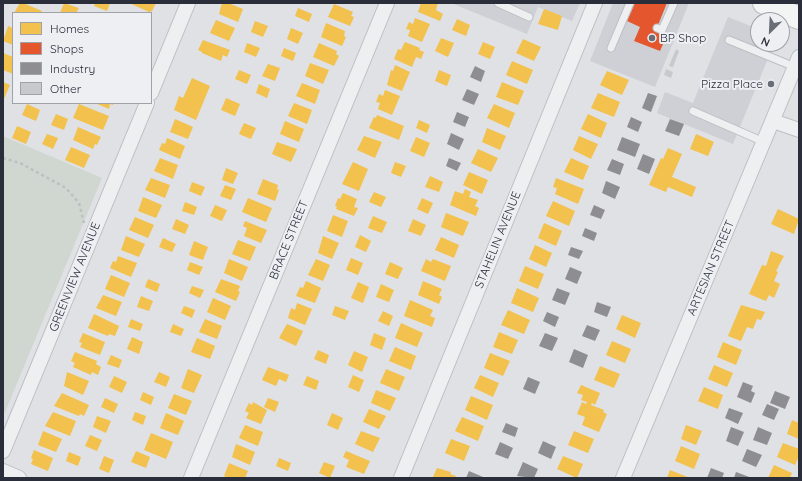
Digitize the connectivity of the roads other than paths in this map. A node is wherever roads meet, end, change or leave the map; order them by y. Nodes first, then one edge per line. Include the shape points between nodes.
1 (188, 3) edge
2 (387, 3) edge
3 (498, 3) edge
4 (595, 3) edge
5 (630, 3) edge
6 (674, 3) edge
7 (764, 3) edge
8 (529, 17) dead end
9 (799, 18) edge
10 (657, 28) dead end
11 (729, 40) dead end
12 (611, 48) dead end
13 (797, 62) edge
14 (152, 91) edge
15 (147, 104) edge
16 (693, 111) dead end
17 (773, 121) junction
18 (799, 130) edge
19 (764, 142) junction
20 (3, 451) edge
21 (3, 471) edge
22 (19, 478) edge
23 (190, 478) edge
24 (401, 478) edge
25 (623, 478) edge

1 - 14 street
2 - 23 street, BRACE STREET
3 - 8 lane
4 - 24 street, STAHELIN AVENUE
5 - 12 lane via 628,15
6 - 10 lane via 666,13 662,30
7 - 9 main road
11 - 13 lane
13 - 17 street, ARTESIAN STREET
15 - 20 street, GREENVIEW AVENUE
16 - 19 lane
17 - 18 street
17 - 19 street, ARTESIAN STREET
19 - 25 street, ARTESIAN STREET
21 - 22 street

